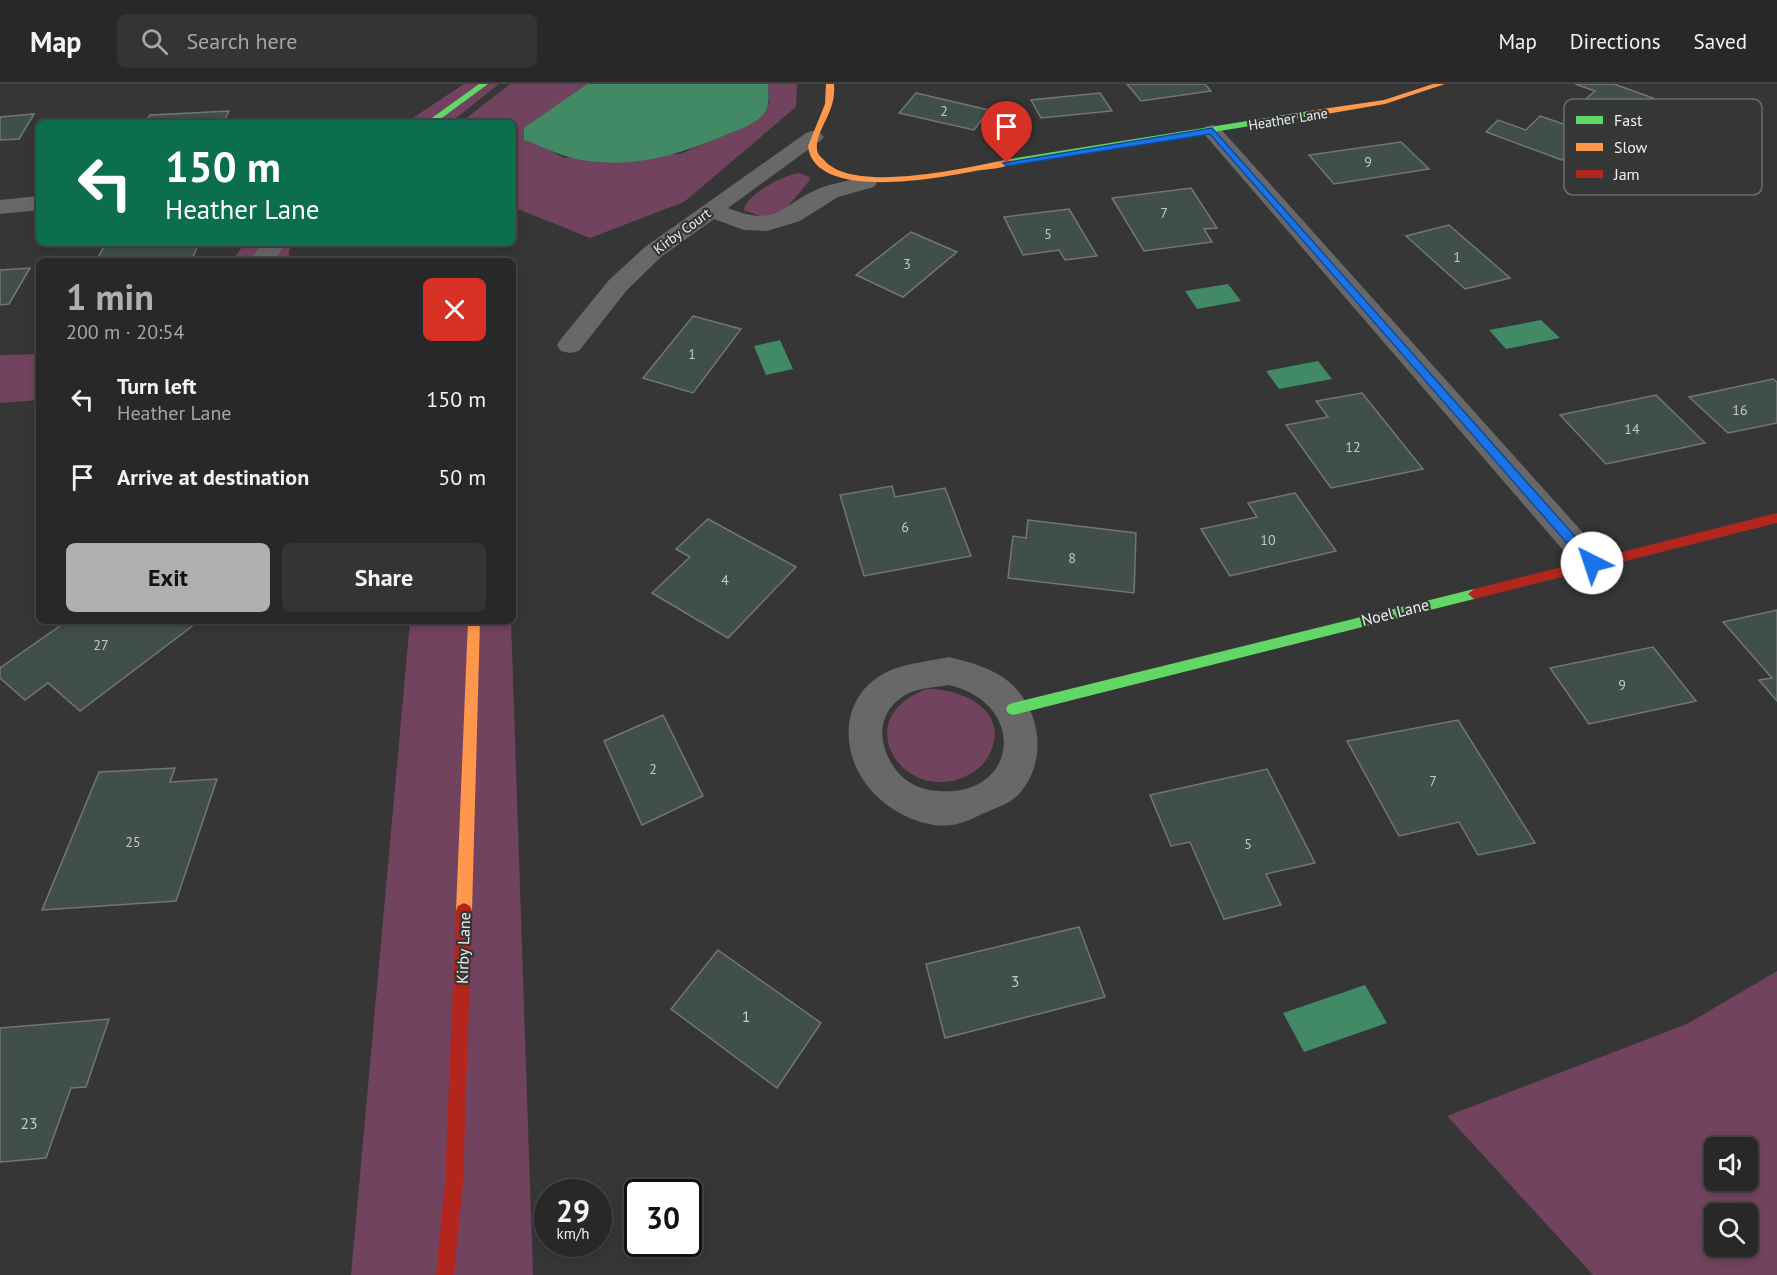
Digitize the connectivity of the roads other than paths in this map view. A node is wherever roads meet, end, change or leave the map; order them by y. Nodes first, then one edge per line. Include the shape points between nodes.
1 (484, 84) edge
2 (830, 84) edge
3 (1441, 84) edge
4 (433, 120) edge
5 (1212, 131) junction
6 (813, 137) junction
7 (866, 182) junction
8 (36, 203) edge
9 (0, 207) edge
10 (712, 210) junction
11 (570, 345) dead end
12 (1777, 518) edge
13 (1592, 563) junction
14 (474, 624) edge
15 (1013, 710) junction
16 (445, 1275) edge

1 - 4 street
2 - 6 street via 832,92 825,120
3 - 5 street, Heather Lane via 1414,95 1354,108
5 - 7 street, Heather Lane via 894,181
5 - 13 street
6 - 7 street, Heather Lane via 813,152 823,165
6 - 10 street, Kirby Court
7 - 10 street, Heather Lane via 830,192 792,216 767,224 744,223
8 - 9 street
10 - 11 street, Kirby Court via 652,252 618,285
12 - 13 street, Noel Lane
13 - 15 street, Noel Lane
14 - 16 street, Kirby Lane via 454,1183
15 - 15 street via 997,691 974,677 949,670 922,672 898,680 879,695 866,716 862,740 868,764 881,783 901,798 926,807 977,803 998,790 1013,772 1021,752 1021,730

